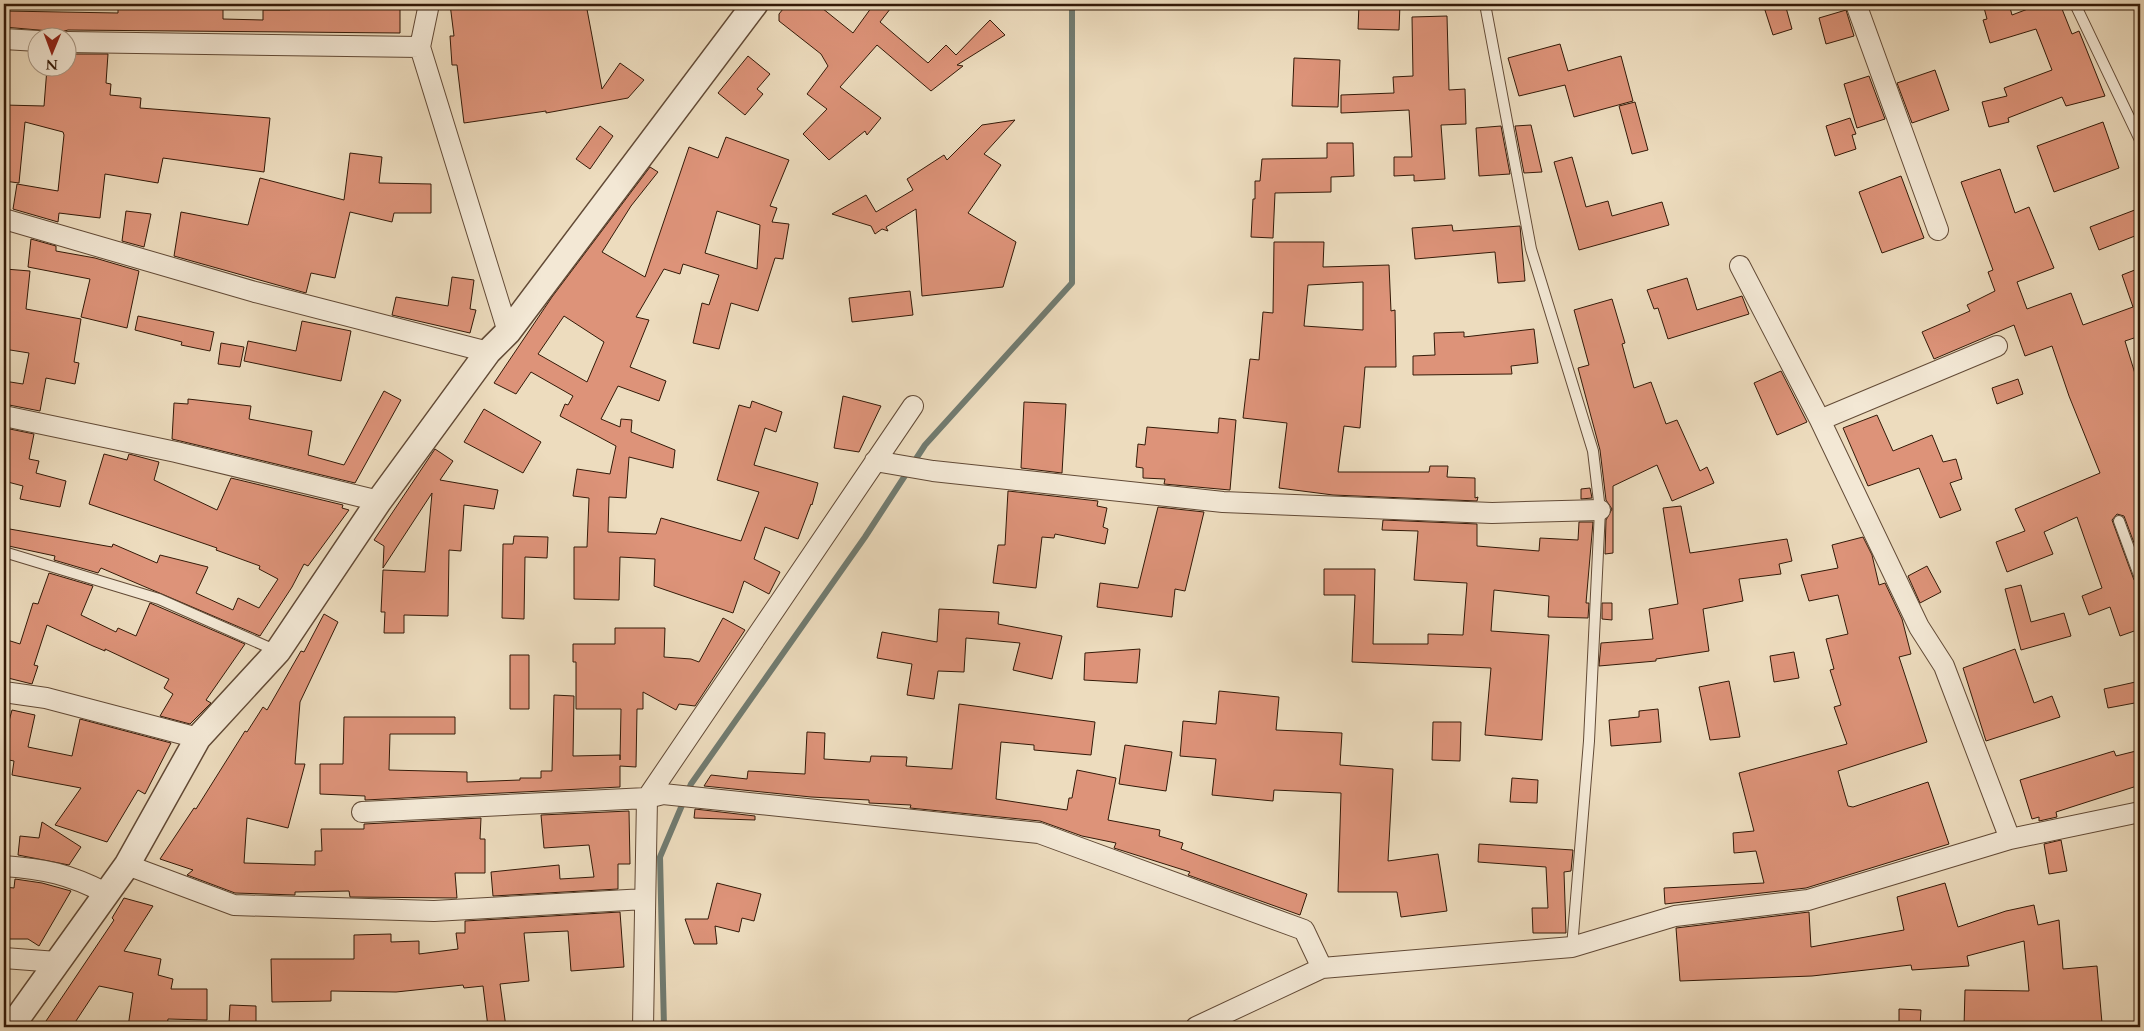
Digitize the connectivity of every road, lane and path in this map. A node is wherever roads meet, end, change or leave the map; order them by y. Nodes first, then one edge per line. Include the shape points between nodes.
1 (429, 4) edge
2 (755, 4) edge
3 (1485, 4) edge
4 (1856, 4) edge
5 (2075, 4) edge
6 (4, 40) edge
7 (28, 41) edge
8 (78, 42) edge
9 (420, 48) junction
10 (2140, 140) edge
11 (4, 219) edge
12 (1938, 230) dead end
13 (1740, 266) dead end
14 (508, 332) junction
15 (1997, 346) dead end
16 (488, 352) junction
17 (913, 406) dead end
18 (4, 416) edge
19 (1820, 420) junction
20 (874, 461) junction
21 (379, 501) junction
22 (1600, 510) junction
23 (2118, 521) dead end
24 (4, 552) edge
25 (2140, 578) edge
26 (278, 652) junction
27 (4, 692) edge
28 (198, 738) junction
29 (655, 796) junction
30 (362, 812) dead end
31 (2140, 812) edge
32 (2010, 839) junction
33 (127, 865) junction
34 (4, 866) edge
35 (106, 893) junction
36 (645, 899) junction
37 (1572, 947) junction
38 (4, 958) edge
39 (57, 962) junction
40 (1322, 968) junction
41 (11, 1027) edge
42 (643, 1027) edge
43 (1196, 1027) edge

1 - 9 street
2 - 14 street
3 - 22 lane via 1531,249 1593,451
4 - 12 street
5 - 10 lane
6 - 7 street
8 - 9 street
9 - 14 street
11 - 16 street via 255,292
13 - 19 street
14 - 16 street
15 - 19 street
16 - 21 street
17 - 20 street
18 - 21 street via 176,452
19 - 32 street via 1915,619 1944,666
20 - 22 street via 933,471 1223,502 1492,513
20 - 29 street
21 - 26 street
22 - 37 lane via 1589,741
23 - 25 lane
24 - 26 lane via 159,600
26 - 28 street
27 - 28 street via 46,698
28 - 33 street
29 - 30 street
29 - 36 street
29 - 40 street via 692,796 1039,833 1304,930
31 - 32 street
32 - 37 street via 1808,900 1675,916
33 - 35 street
33 - 36 street via 234,906 434,911
34 - 35 street via 72,876
35 - 39 street
36 - 42 street
37 - 40 street
38 - 39 street
39 - 41 street
40 - 43 street

